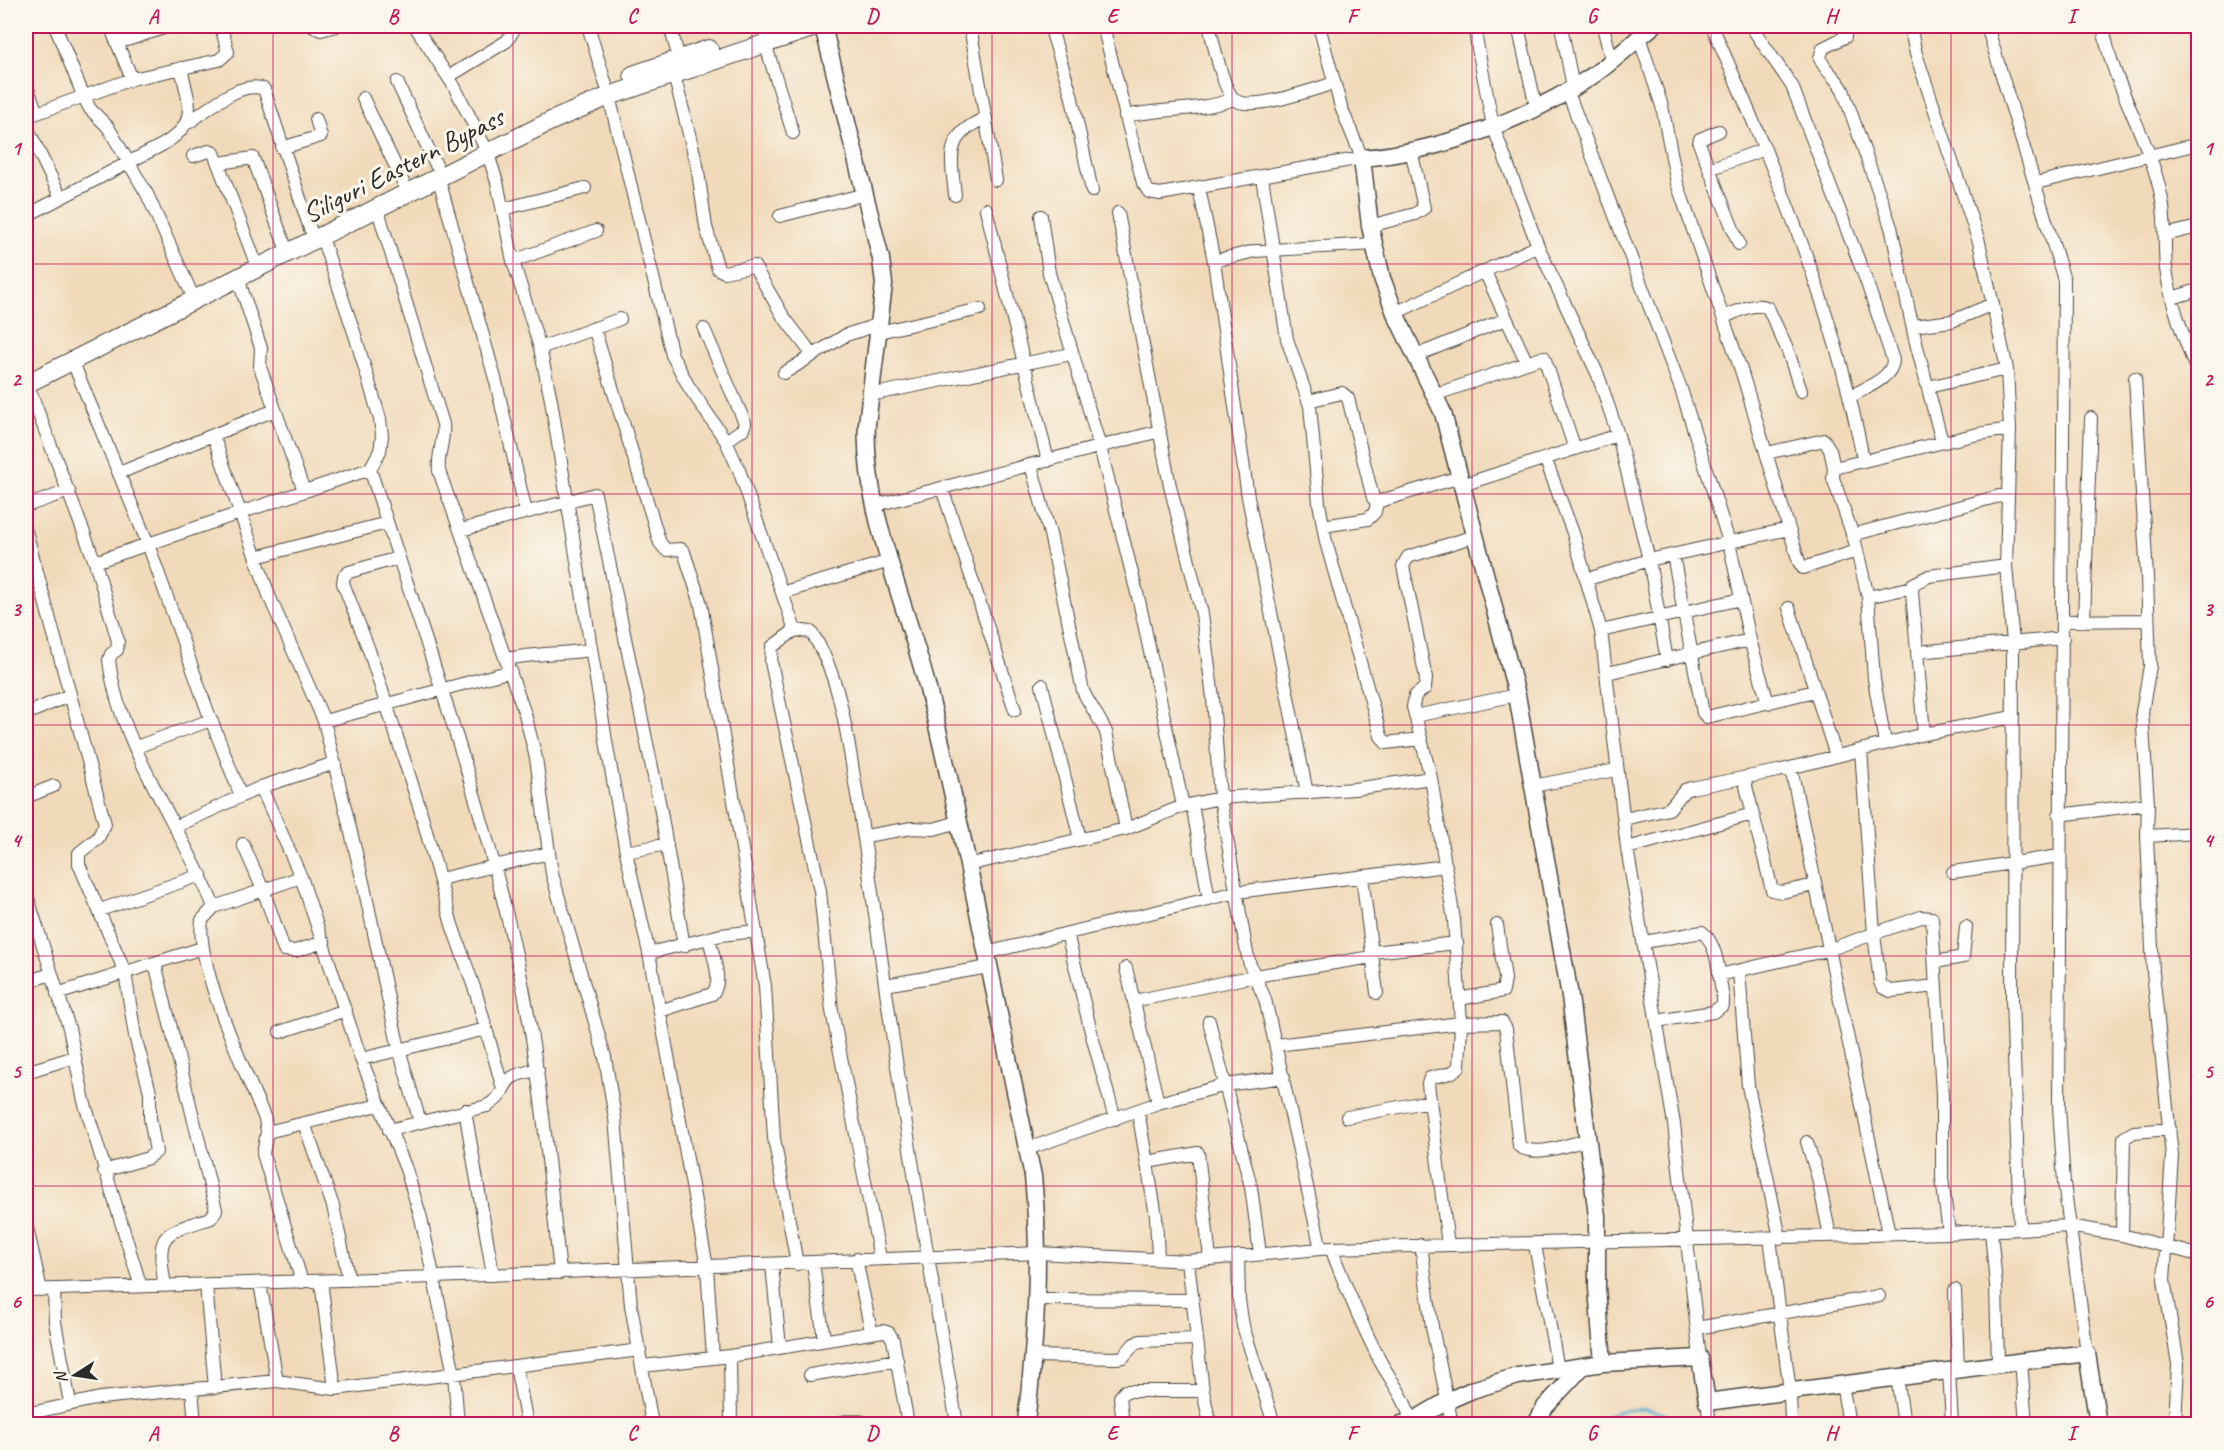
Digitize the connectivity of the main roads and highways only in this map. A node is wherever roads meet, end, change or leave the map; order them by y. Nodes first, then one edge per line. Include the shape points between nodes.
1 (780, 26) edge
2 (818, 26) edge
3 (677, 67) junction
4 (437, 171) junction
5 (316, 232) junction
6 (26, 380) edge

1 - 3 main road, Siliguri Eastern Bypass
2 - 3 main road, Siliguri Eastern Bypass
3 - 4 main road, Siliguri Eastern Bypass via 607,90
4 - 5 main road, Siliguri Eastern Bypass via 377,207
4 - 5 main road, Siliguri Eastern Bypass via 403,182
5 - 6 main road, Siliguri Eastern Bypass via 238,278
5 - 6 main road, Siliguri Eastern Bypass via 284,243 190,290

